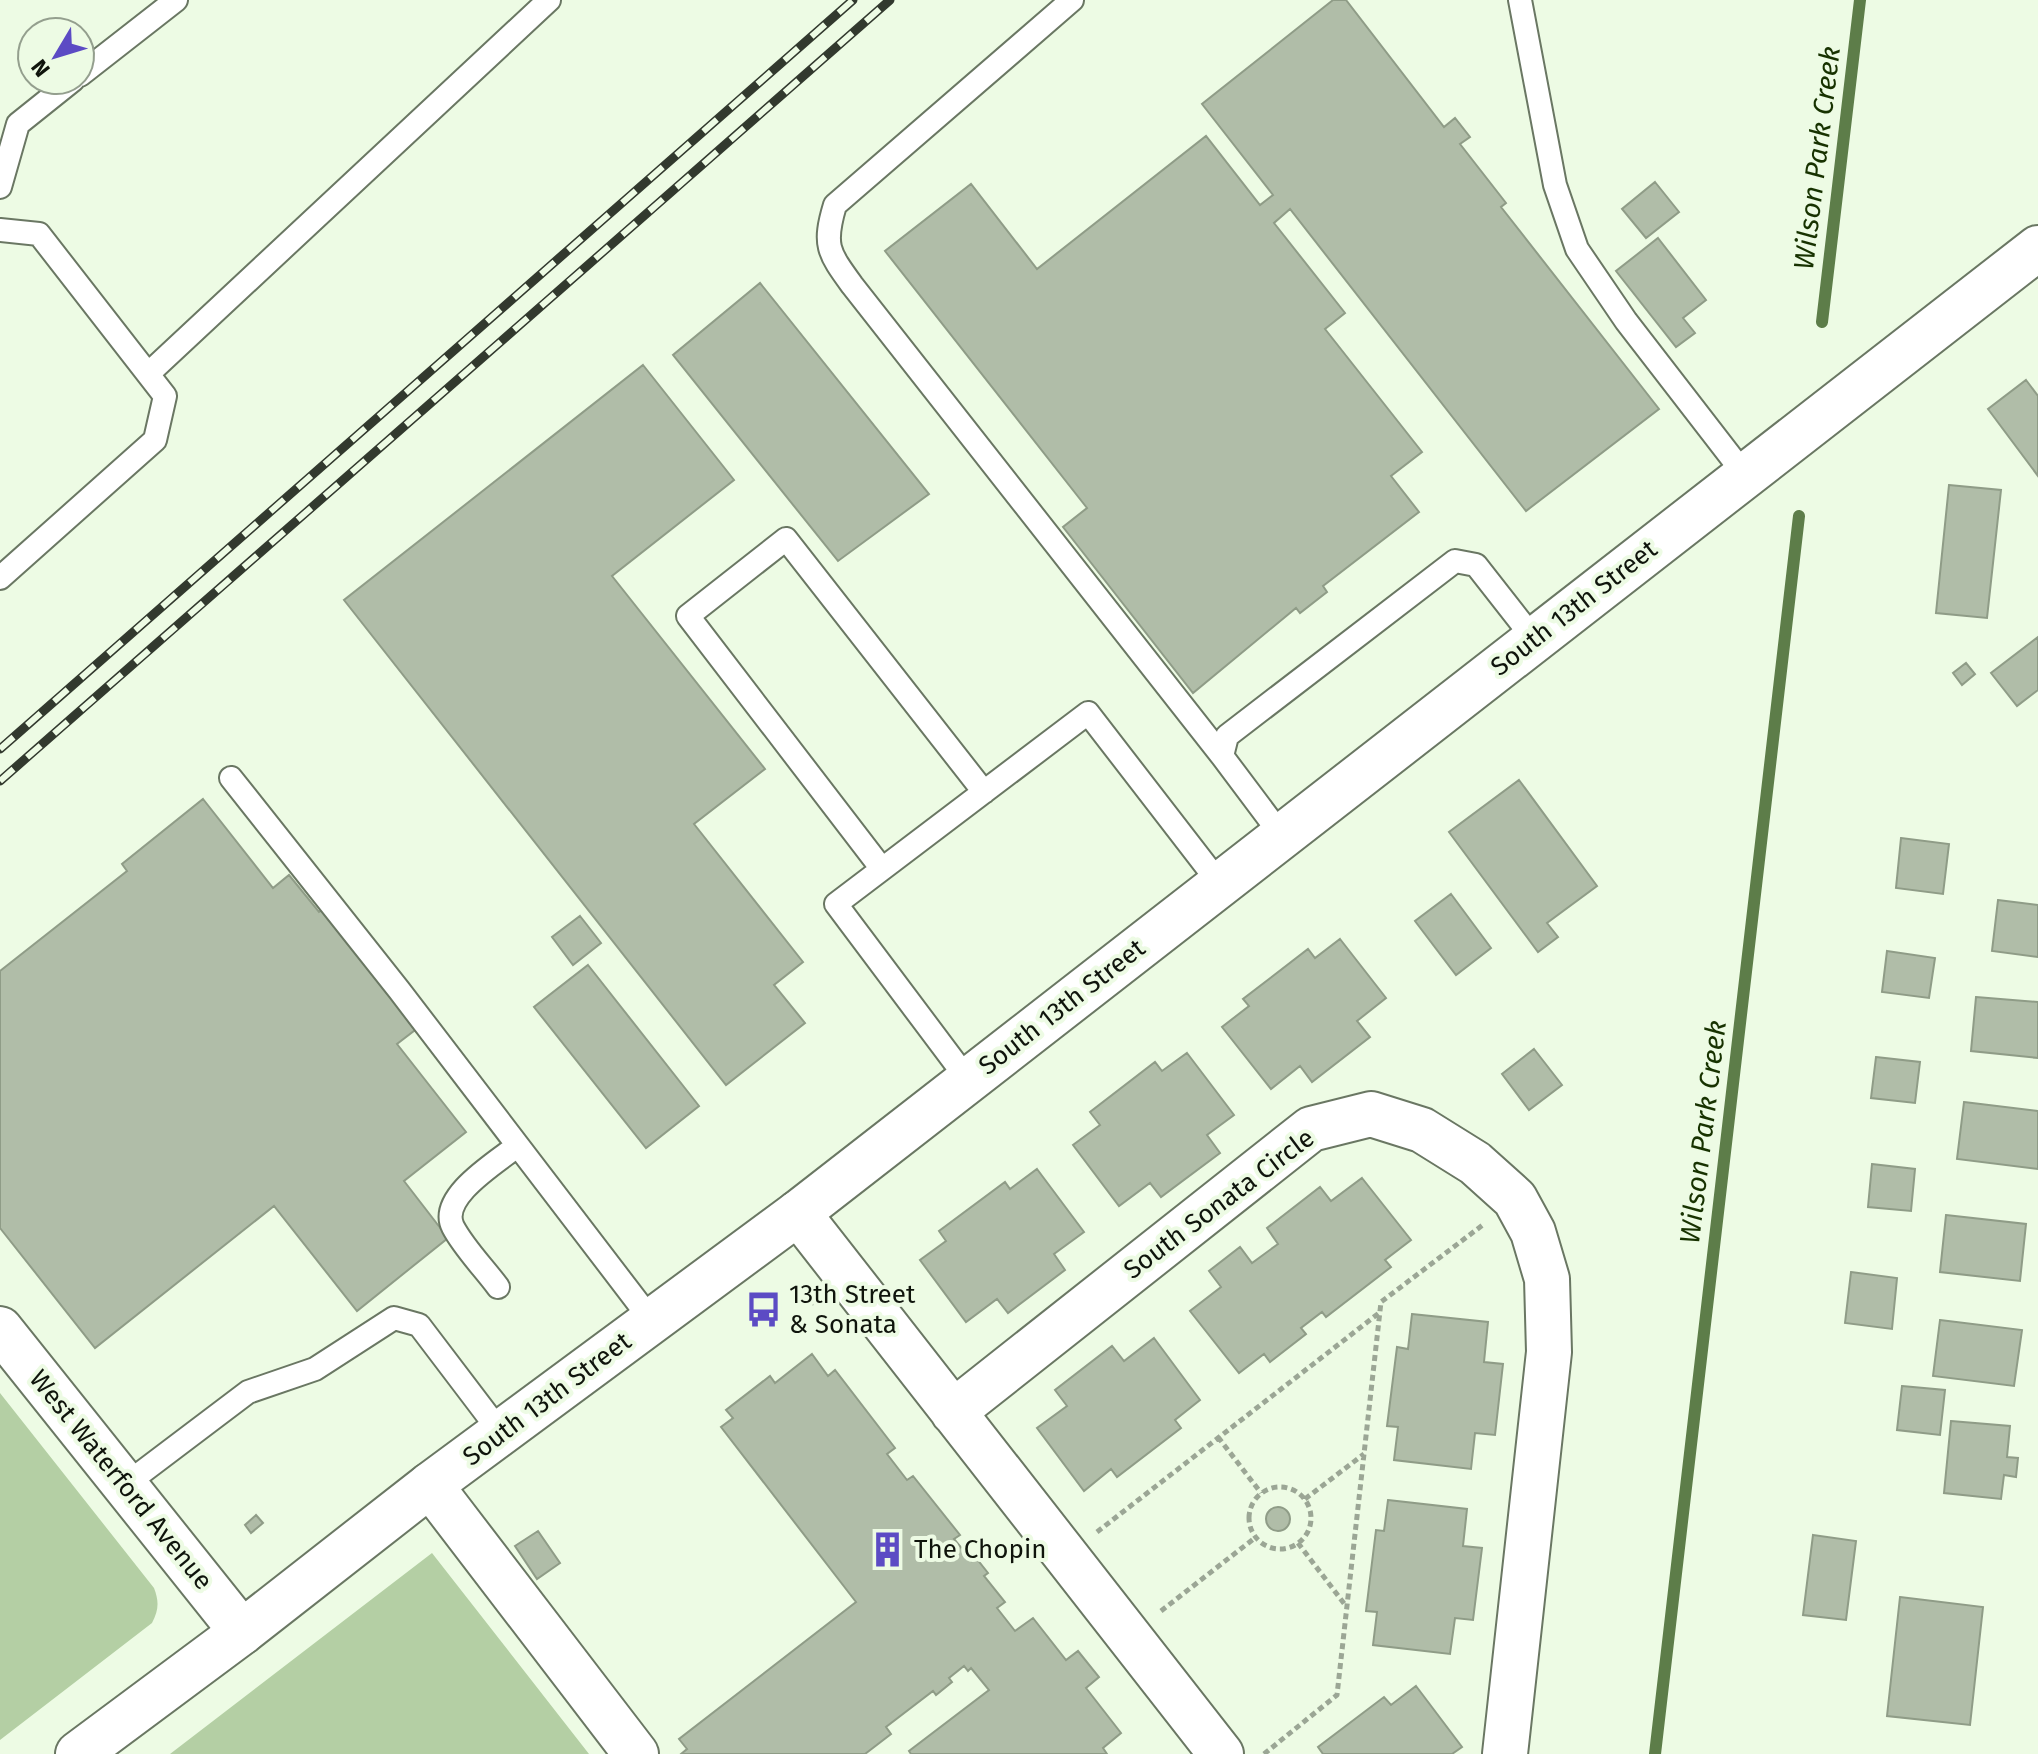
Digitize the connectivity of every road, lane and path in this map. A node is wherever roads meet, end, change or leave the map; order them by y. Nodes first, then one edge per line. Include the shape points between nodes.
1 (176, 0) edge
2 (549, 0) edge
3 (1072, 0) edge
4 (1520, 0) edge
5 (96, 62) edge
6 (53, 96) edge
7 (0, 187) edge
8 (0, 230) edge
9 (2038, 248) edge
10 (148, 374) junction
11 (1745, 475) junction
12 (0, 578) edge
13 (1534, 639) junction
14 (1222, 756) junction
15 (231, 778) dead end
16 (984, 792) junction
17 (1282, 836) junction
18 (882, 869) junction
19 (1220, 884) junction
20 (968, 1080) junction
21 (517, 1146) junction
22 (1515, 1199) junction
23 (798, 1213) junction
24 (498, 1287) dead end
25 (1379, 1313) junction
26 (652, 1321) junction
27 (0, 1329) edge
28 (953, 1412) junction
29 (501, 1433) junction
30 (1218, 1437) junction
31 (1364, 1454) junction
32 (125, 1485) junction
33 (430, 1485) junction
34 (1261, 1493) junction
35 (1305, 1499) junction
36 (1090, 1537) dead end
37 (1256, 1537) junction
38 (1298, 1543) junction
39 (1219, 1566) dead end
40 (1347, 1608) junction
41 (242, 1632) junction
42 (78, 1754) edge
43 (636, 1754) edge
44 (1221, 1754) edge
45 (1264, 1754) edge
46 (1505, 1754) edge

1 - 5 lane
2 - 10 lane
3 - 14 lane via 835,205 827,232 834,259 852,285
4 - 11 lane via 1555,185 1577,249
6 - 7 lane via 18,124
8 - 10 lane via 39,234
9 - 11 street, South 13th Street
10 - 12 lane via 165,396 155,440
11 - 13 street, South 13th Street
13 - 14 lane via 1476,565 1455,561 1227,736
13 - 17 street, South 13th Street
14 - 17 lane
15 - 21 lane
16 - 18 lane
16 - 18 lane via 786,539 688,616
16 - 19 lane via 1088,713
17 - 19 street, South 13th Street
18 - 20 lane via 836,904
19 - 20 street, South 13th Street
20 - 23 street, South 13th Street
21 - 24 lane via 459,1193 451,1208 452,1225
21 - 26 lane
22 - 25 path via 1381,1302
22 - 28 street, South Sonata Circle via 1475,1163 1422,1130 1371,1114 1311,1129
22 - 46 street, South Sonata Circle via 1533,1232 1547,1279 1549,1352
23 - 26 street, South 13th Street
23 - 28 street
25 - 30 path
25 - 31 path
26 - 29 street, South 13th Street
27 - 32 street, West Waterford Avenue
28 - 44 street
29 - 32 lane via 419,1325 394,1318 315,1369 248,1392
29 - 33 street, South 13th Street
30 - 34 path
30 - 36 path
31 - 35 path
31 - 40 path
32 - 41 street, West Waterford Avenue
33 - 41 street, South 13th Street
33 - 43 street
34 - 35 path via 1289,1488
34 - 37 path via 1250,1511
35 - 38 path via 1309,1527
37 - 38 path via 1278,1550
37 - 39 path
38 - 40 path
40 - 45 path via 1337,1695
41 - 42 street, South 13th Street

